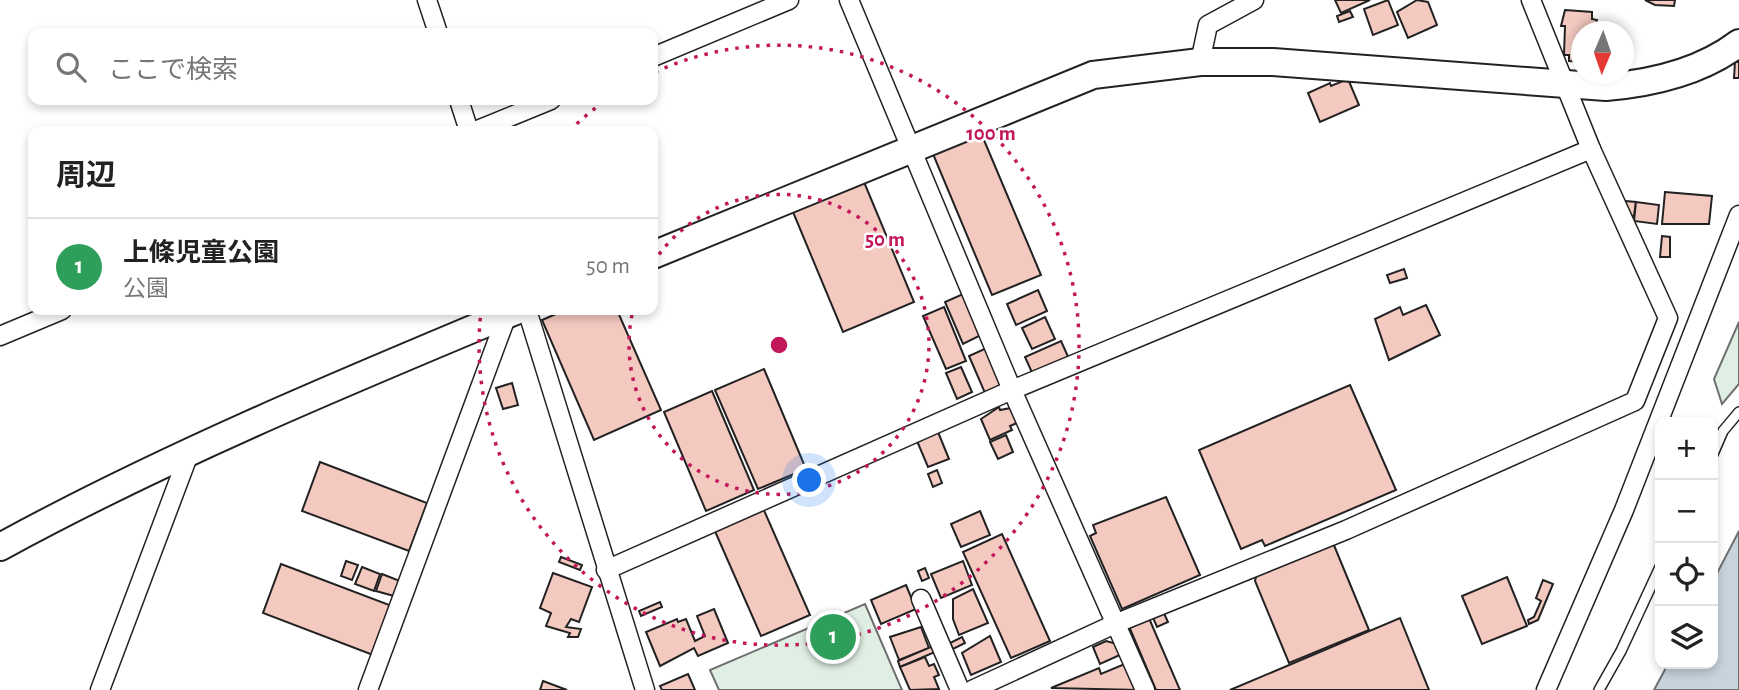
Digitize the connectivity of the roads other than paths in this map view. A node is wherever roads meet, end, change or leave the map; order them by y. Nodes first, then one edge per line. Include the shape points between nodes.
1 (427, 0) edge
2 (789, 0) edge
3 (849, 0) edge
4 (1254, 0) edge
5 (1531, 0) edge
6 (436, 28) edge
7 (1739, 43) edge
8 (658, 55) edge
9 (1200, 62) junction
10 (1564, 82) junction
11 (461, 105) edge
12 (539, 105) edge
13 (467, 126) edge
14 (487, 126) edge
15 (910, 149) junction
16 (1591, 149) junction
17 (1739, 215) edge
18 (658, 253) edge
19 (50, 315) edge
20 (508, 315) edge
21 (515, 315) edge
22 (518, 315) edge
23 (0, 336) edge
24 (1012, 390) junction
25 (1739, 412) edge
26 (1718, 442) edge
27 (190, 451) junction
28 (0, 547) edge
29 (606, 570) junction
30 (1655, 578) edge
31 (921, 599) dead end
32 (1117, 623) junction
33 (100, 690) edge
34 (368, 690) edge
35 (645, 690) edge
36 (960, 690) edge
37 (972, 690) edge
38 (1145, 690) edge
39 (1546, 690) edge
40 (1599, 690) edge

1 - 6 street
2 - 8 street
3 - 15 street
4 - 9 street via 1208,25
5 - 10 street
7 - 10 street via 1718,58 1649,83 1606,86
9 - 10 street via 1286,62
9 - 15 street via 1093,75
10 - 16 street
11 - 13 street
12 - 14 street
15 - 18 street
15 - 24 street
16 - 24 street
16 - 32 street via 1668,318 1635,401 1346,530
17 - 39 street via 1629,497
19 - 23 street
20 - 27 street
21 - 34 street
22 - 29 street
24 - 29 street
24 - 32 street
25 - 26 lane
27 - 28 street
27 - 33 street
29 - 35 street
30 - 40 lane
31 - 36 street
32 - 37 street
32 - 38 street

